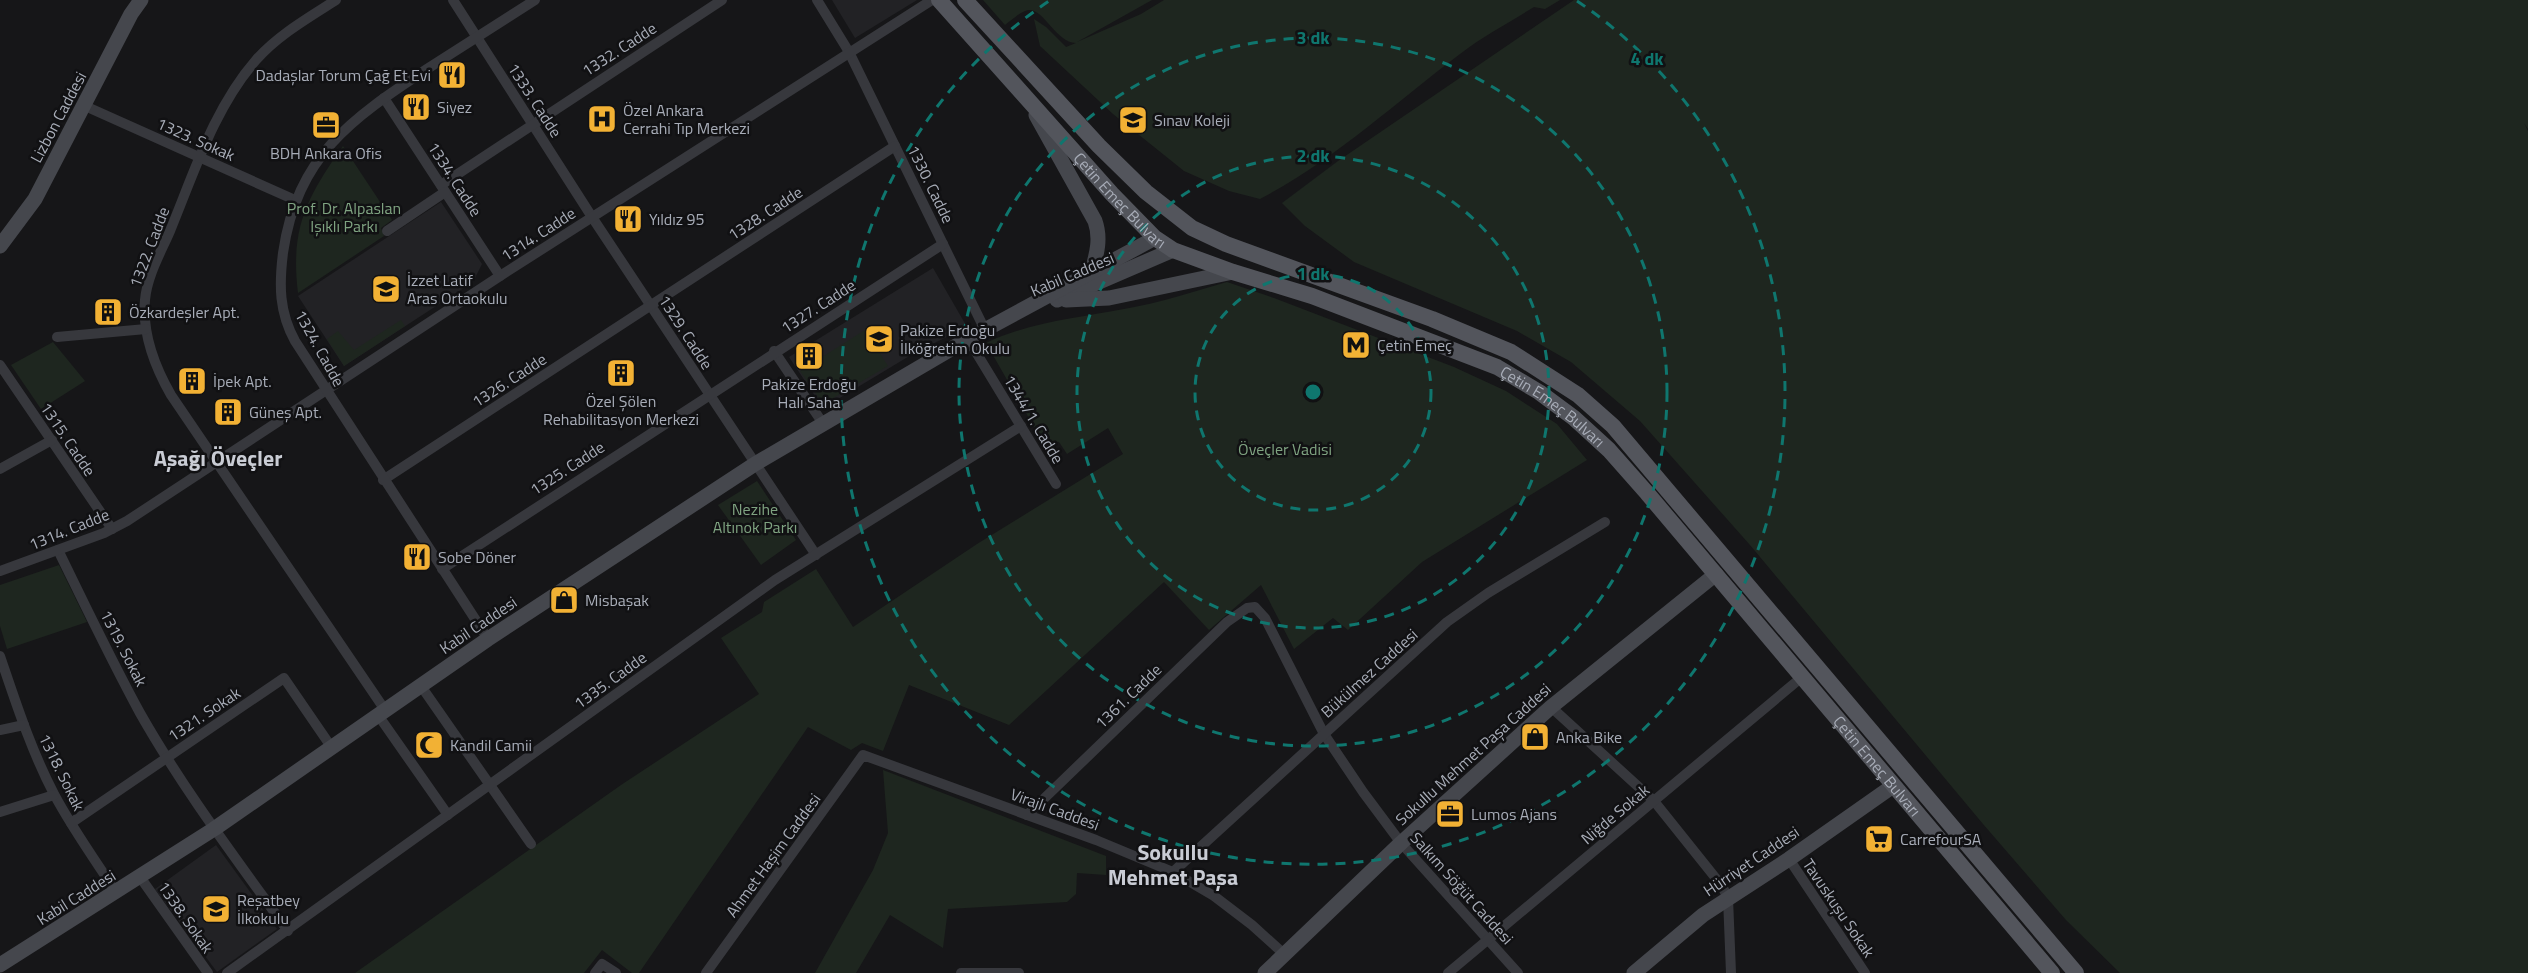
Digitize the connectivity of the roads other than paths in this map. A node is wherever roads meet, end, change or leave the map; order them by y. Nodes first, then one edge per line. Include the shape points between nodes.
1 (141, 0) edge
2 (336, 0) edge
3 (453, 0) edge
4 (535, 0) edge
5 (722, 0) edge
6 (817, 0) edge
7 (932, 0) edge
8 (939, 0) edge
9 (965, 0) edge
10 (477, 37) junction
11 (849, 52) junction
12 (1024, 94) junction
13 (384, 98) junction
14 (85, 106) junction
15 (532, 124) junction
16 (895, 146) junction
17 (200, 158) junction
18 (443, 189) junction
19 (295, 200) junction
20 (1173, 214) junction
21 (592, 217) junction
22 (1192, 228) junction
23 (387, 231) dead end
24 (1155, 238) junction
25 (943, 244) junction
26 (0, 246) edge
27 (1173, 250) junction
28 (1092, 271) junction
29 (1233, 272) junction
30 (500, 276) junction
31 (1057, 300) junction
32 (651, 306) junction
33 (146, 329) junction
34 (985, 330) junction
35 (57, 337) dead end
36 (969, 339) junction
37 (774, 351) junction
38 (0, 365) edge
39 (3, 377) edge
40 (325, 391) junction
41 (709, 393) junction
42 (822, 422) junction
43 (1021, 426) junction
44 (52, 441) junction
45 (217, 462) junction
46 (755, 464) junction
47 (0, 469) edge
48 (383, 480) junction
49 (1056, 484) dead end
50 (1605, 522) dead end
51 (112, 529) junction
52 (58, 550) junction
53 (816, 555) junction
54 (1731, 563) junction
55 (442, 569) junction
56 (0, 571) edge
57 (1716, 574) junction
58 (1255, 608) joint
59 (489, 639) junction
60 (0, 656) edge
61 (1802, 677) junction
62 (421, 686) junction
63 (1551, 707) junction
64 (382, 712) junction
65 (24, 725) junction
66 (0, 730) edge
67 (1324, 734) junction
68 (332, 748) junction
69 (863, 754) joint
70 (168, 757) junction
71 (490, 785) junction
72 (1893, 786) junction
73 (54, 795) junction
74 (1654, 801) junction
75 (0, 812) edge
76 (448, 814) junction
77 (1027, 815) junction
78 (71, 823) junction
79 (214, 829) junction
80 (1401, 843) junction
81 (531, 844) dead end
82 (1789, 859) junction
83 (1173, 872) junction
84 (140, 878) junction
85 (116, 892) junction
86 (1728, 898) junction
87 (288, 931) junction
88 (1489, 938) junction
89 (1284, 954) junction
90 (2, 959) edge
91 (208, 973) edge
92 (228, 973) edge
93 (595, 973) edge
94 (616, 973) edge
95 (706, 973) edge
96 (961, 973) edge
97 (1019, 973) edge
98 (1265, 973) edge
99 (1448, 973) edge
100 (1518, 973) edge
101 (1634, 973) edge
102 (1731, 973) edge
103 (1864, 973) edge
104 (2052, 973) edge
105 (2076, 973) edge

1 - 14 main road, Lizbon Caddesi
2 - 17 street, 1322. Cadde via 280,38 256,60 227,100
3 - 10 street, 1333. Cadde
4 - 10 street, 1324. Cadde
5 - 15 street, 1332. Cadde
6 - 11 street, 1330. Cadde
7 - 11 street, 1314. Cadde
8 - 12 main road, Çetin Emeç Bulvarı
9 - 20 main road, Çetin Emeç Bulvarı via 1099,146
10 - 13 street, 1324. Cadde
10 - 15 street, 1333. Cadde
11 - 16 street, 1330. Cadde
11 - 21 street, 1314. Cadde
12 - 24 main road, Çetin Emeç Bulvarı
12 - 28 main road via 1095,221 1098,250
13 - 18 street, 1334. Cadde
13 - 19 street, 1324. Cadde via 336,138
14 - 17 street, 1323. Sokak
14 - 26 main road, Lizbon Caddesi via 35,199
15 - 18 street, 1332. Cadde
15 - 21 street, 1333. Cadde
16 - 25 street, 1330. Cadde
16 - 32 street, 1328. Cadde
17 - 19 street, 1323. Sokak
17 - 33 street, 1322. Cadde via 148,285
18 - 23 street, 1332. Cadde
18 - 30 street, 1334. Cadde
19 - 40 street, 1324. Cadde via 280,275 281,309 292,336
20 - 22 main road, Çetin Emeç Bulvarı
20 - 24 main road
21 - 30 street, 1314. Cadde
21 - 32 street, 1329. Cadde
22 - 27 main road
22 - 54 main road, Çetin Emeç Bulvarı via 1474,335 1545,372 1613,426
24 - 27 main road, Çetin Emeç Bulvarı
24 - 28 main road, Kabil Caddesi
25 - 34 street, 1330. Cadde
25 - 37 street, 1327. Cadde
27 - 29 main road, Çetin Emeç Bulvarı
27 - 31 main road, Kabil Caddesi
28 - 34 main road, Kabil Caddesi
29 - 31 main road via 1109,298
29 - 57 main road, Çetin Emeç Bulvarı via 1312,296 1430,340 1497,367 1539,392 1609,450
30 - 40 street, 1314. Cadde
31 - 34 main road, Kabil Caddesi
32 - 41 street, 1329. Cadde
32 - 48 street, 1326. Cadde
33 - 35 street
33 - 45 street, 1322. Cadde via 167,388
34 - 36 main road, Kabil Caddesi
36 - 42 main road, Kabil Caddesi
36 - 43 street, 1344/1. Cadde
37 - 41 street, 1327. Cadde
37 - 42 street
38 - 39 street, 1315. Cadde
39 - 44 street, 1315. Cadde
40 - 45 street, 1314. Cadde
40 - 48 street, 1324. Cadde
41 - 46 street, 1329. Cadde
41 - 55 street, 1325. Cadde
42 - 46 main road, Kabil Caddesi
43 - 49 street, 1344/1. Cadde
43 - 53 street, 1335. Cadde
44 - 47 street
44 - 51 street, 1315. Cadde
45 - 51 street, 1314. Cadde
45 - 64 street, 1322. Cadde
46 - 53 street, 1329. Cadde
46 - 59 main road, Kabil Caddesi
48 - 55 street, 1324. Cadde
50 - 67 street, Bükülmez Caddesi via 1461,611
51 - 52 street, 1314. Cadde
52 - 56 street, 1314. Cadde
52 - 70 street, 1319. Sokak via 124,682
53 - 71 street, 1335. Cadde
54 - 57 main road
54 - 105 main road, Çetin Emeç Bulvarı
55 - 59 street, 1324. Cadde
57 - 61 main road, Çetin Emeç Bulvarı
57 - 63 main road, Sokullu Mehmet Paşa Caddesi
58 - 67 street, Salkım Söğüt Caddesi via 1265,618
58 - 77 street, 1361. Cadde via 1247,608 1227,622
59 - 62 main road, Kabil Caddesi
60 - 65 street, 1318. Sokak
61 - 72 main road, Çetin Emeç Bulvarı
61 - 74 street, Niğde Sokak
62 - 64 main road, Kabil Caddesi
62 - 71 street
63 - 74 street
63 - 80 main road, Sokullu Mehmet Paşa Caddesi
64 - 68 main road, Kabil Caddesi
64 - 76 street, 1322. Cadde
65 - 66 street
65 - 73 street, 1318. Sokak
67 - 80 street, Salkım Söğüt Caddesi
67 - 83 street, Bükülmez Caddesi
68 - 70 street, 1321. Sokak via 284,678
68 - 79 main road, Kabil Caddesi
69 - 77 street, Virajlı Caddesi
69 - 95 street, Ahmet Haşim Caddesi
70 - 78 street, 1321. Sokak
70 - 79 street, 1319. Sokak
71 - 76 street, 1335. Cadde
71 - 81 street
72 - 82 main road, Hürriyet Caddesi
72 - 104 main road, Çetin Emeç Bulvarı
73 - 75 street
73 - 78 street, 1318. Sokak
74 - 86 street
74 - 88 street, Niğde Sokak
76 - 87 street, 1335. Cadde
77 - 83 street, Virajlı Caddesi
78 - 85 street, 1318. Sokak
79 - 84 main road, Kabil Caddesi
79 - 87 street, 1319. Sokak
80 - 88 street, Salkım Söğüt Caddesi
80 - 89 main road, Sokullu Mehmet Paşa Caddesi
82 - 86 main road, Hürriyet Caddesi
82 - 103 street, Tavuskuşu Sokak
83 - 89 street, Virajlı Caddesi via 1214,896
84 - 85 main road, Kabil Caddesi
84 - 91 street, 1338. Sokak
85 - 90 main road, Kabil Caddesi
86 - 101 main road, Hürriyet Caddesi
86 - 102 street
87 - 92 street, 1335. Cadde
88 - 99 street, Niğde Sokak
88 - 100 street, Salkım Söğüt Caddesi
89 - 98 main road, Sokullu Mehmet Paşa Caddesi
93 - 94 street via 602,964
96 - 97 street

